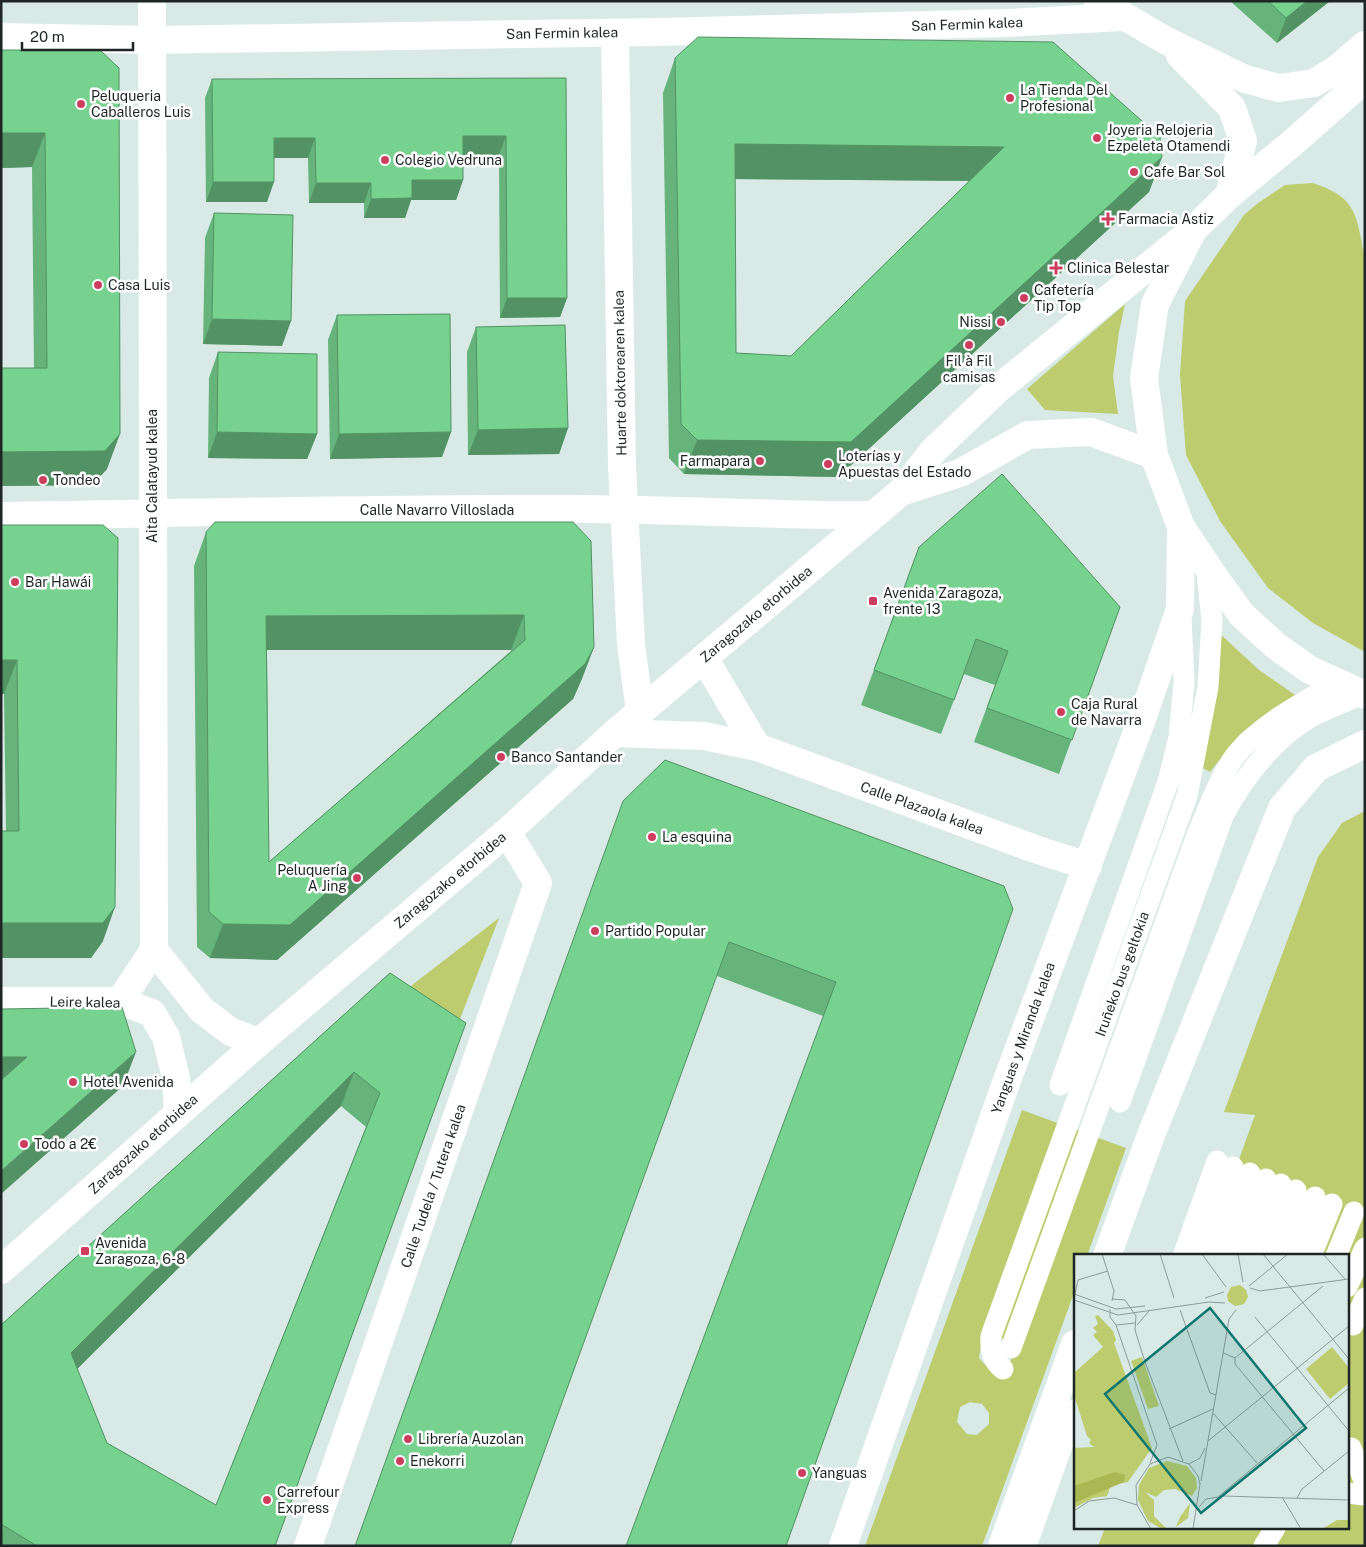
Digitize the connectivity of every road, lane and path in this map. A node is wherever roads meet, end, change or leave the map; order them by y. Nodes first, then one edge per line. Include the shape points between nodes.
1 (152, 1) edge
2 (1098, 1) edge
3 (1123, 17) junction
4 (615, 33) junction
5 (1, 37) edge
6 (152, 40) junction
7 (1164, 40) junction
8 (1365, 45) edge
9 (1365, 79) edge
10 (1229, 195) junction
11 (1193, 230) junction
12 (1154, 455) junction
13 (901, 492) junction
14 (623, 510) junction
15 (152, 512) junction
16 (1, 516) edge
17 (873, 516) junction
18 (1181, 527) junction
19 (1206, 564) junction
20 (1180, 609) junction
21 (704, 658) junction
22 (1355, 691) edge
23 (640, 712) junction
24 (615, 733) junction
25 (1365, 744) edge
26 (757, 747) junction
27 (507, 832) junction
28 (1088, 866) junction
29 (154, 950) junction
30 (120, 1000) junction
31 (1, 1001) edge
32 (259, 1042) junction
33 (1060, 1085) dead end
34 (1120, 1102) dead end
35 (178, 1113) junction
36 (1274, 1182) junction
37 (1354, 1212) dead end
38 (1365, 1248) edge
39 (1108, 1254) edge
40 (1185, 1254) edge
41 (1202, 1254) edge
42 (1220, 1254) edge
43 (1238, 1254) edge
44 (1254, 1254) edge
45 (1271, 1254) edge
46 (1290, 1254) edge
47 (1310, 1254) edge
48 (1337, 1254) edge
49 (1, 1270) edge
50 (1348, 1285) edge
51 (1365, 1298) edge
52 (1353, 1325) dead end
53 (1074, 1347) edge
54 (1011, 1348) dead end
55 (1003, 1369) dead end
56 (1054, 1389) dead end
57 (1074, 1413) edge
58 (1351, 1448) dead end
59 (1355, 1490) edge
60 (1274, 1530) edge
61 (308, 1546) edge
62 (843, 1546) edge
63 (997, 1546) edge
64 (1002, 1546) edge
65 (1026, 1546) edge
66 (1264, 1546) edge

1 - 6 street, Aita Calatayud kalea
2 - 3 street
3 - 4 street, San Fermin kalea
3 - 7 street
4 - 6 street, San Fermin kalea
4 - 14 street, Huarte doktorearen kalea
5 - 6 street, San Fermin kalea
6 - 15 street, Aita Calatayud kalea
7 - 8 street via 1245,79 1279,88 1314,83 1337,69
7 - 10 street via 1232,108 1243,141
9 - 10 street
10 - 11 street
11 - 12 street via 1155,304 1144,378
11 - 13 street, Zaragozako etorbidea via 1000,387 933,451
12 - 13 street, Zaragozako etorbidea via 1091,432 1028,435 960,473
12 - 18 street
13 - 17 street, Zaragozako etorbidea
14 - 15 street, Calle Navarro Villoslada
14 - 17 street, Calle Navarro Villoslada
14 - 23 street, Huarte doktorearen kalea via 631,644
15 - 16 street, Calle Navarro Villoslada
15 - 29 street, Aita Calatayud kalea
17 - 21 street, Zaragozako etorbidea
18 - 19 street
18 - 20 street, Yanguas y Miranda kalea
19 - 22 street via 1249,621 1276,646 1310,670
19 - 55 lane, Iruñeko bus geltokia via 1212,621 1208,687 1187,796 991,1336 990,1347 995,1362
20 - 28 street, Yanguas y Miranda kalea
20 - 33 lane via 1184,683 1179,737 1168,782
21 - 23 street, Zaragozako etorbidea
21 - 26 street
22 - 34 lane via 1309,718 1276,743 1241,783 1223,816
22 - 54 lane, Iruñeko bus geltokia via 1261,730 1234,757 1197,836
23 - 24 street, Zaragozako etorbidea
24 - 26 street, Calle Plazaola kalea via 704,736
24 - 27 street, Zaragozako etorbidea
25 - 39 street via 1316,768 1282,808
26 - 28 street, Calle Plazaola kalea via 1035,850
27 - 32 street, Zaragozako etorbidea
27 - 61 street, Calle Tudela / Tutera kalea via 538,883
28 - 62 street, Yanguas y Miranda kalea via 1006,1083
29 - 30 street
29 - 32 street via 202,1010 231,1032
30 - 31 street, Leire kalea
30 - 35 street, Leire kalea via 152,1013 166,1037 176,1078
32 - 35 street, Zaragozako etorbidea
35 - 49 street, Zaragozako etorbidea
36 - 40 lane
36 - 41 lane
36 - 42 lane
36 - 43 lane
36 - 44 lane
36 - 45 lane
36 - 46 lane
36 - 47 lane
37 - 48 lane
38 - 50 lane
51 - 52 lane
53 - 64 street
56 - 63 lane
57 - 65 lane
58 - 59 lane
60 - 66 lane

